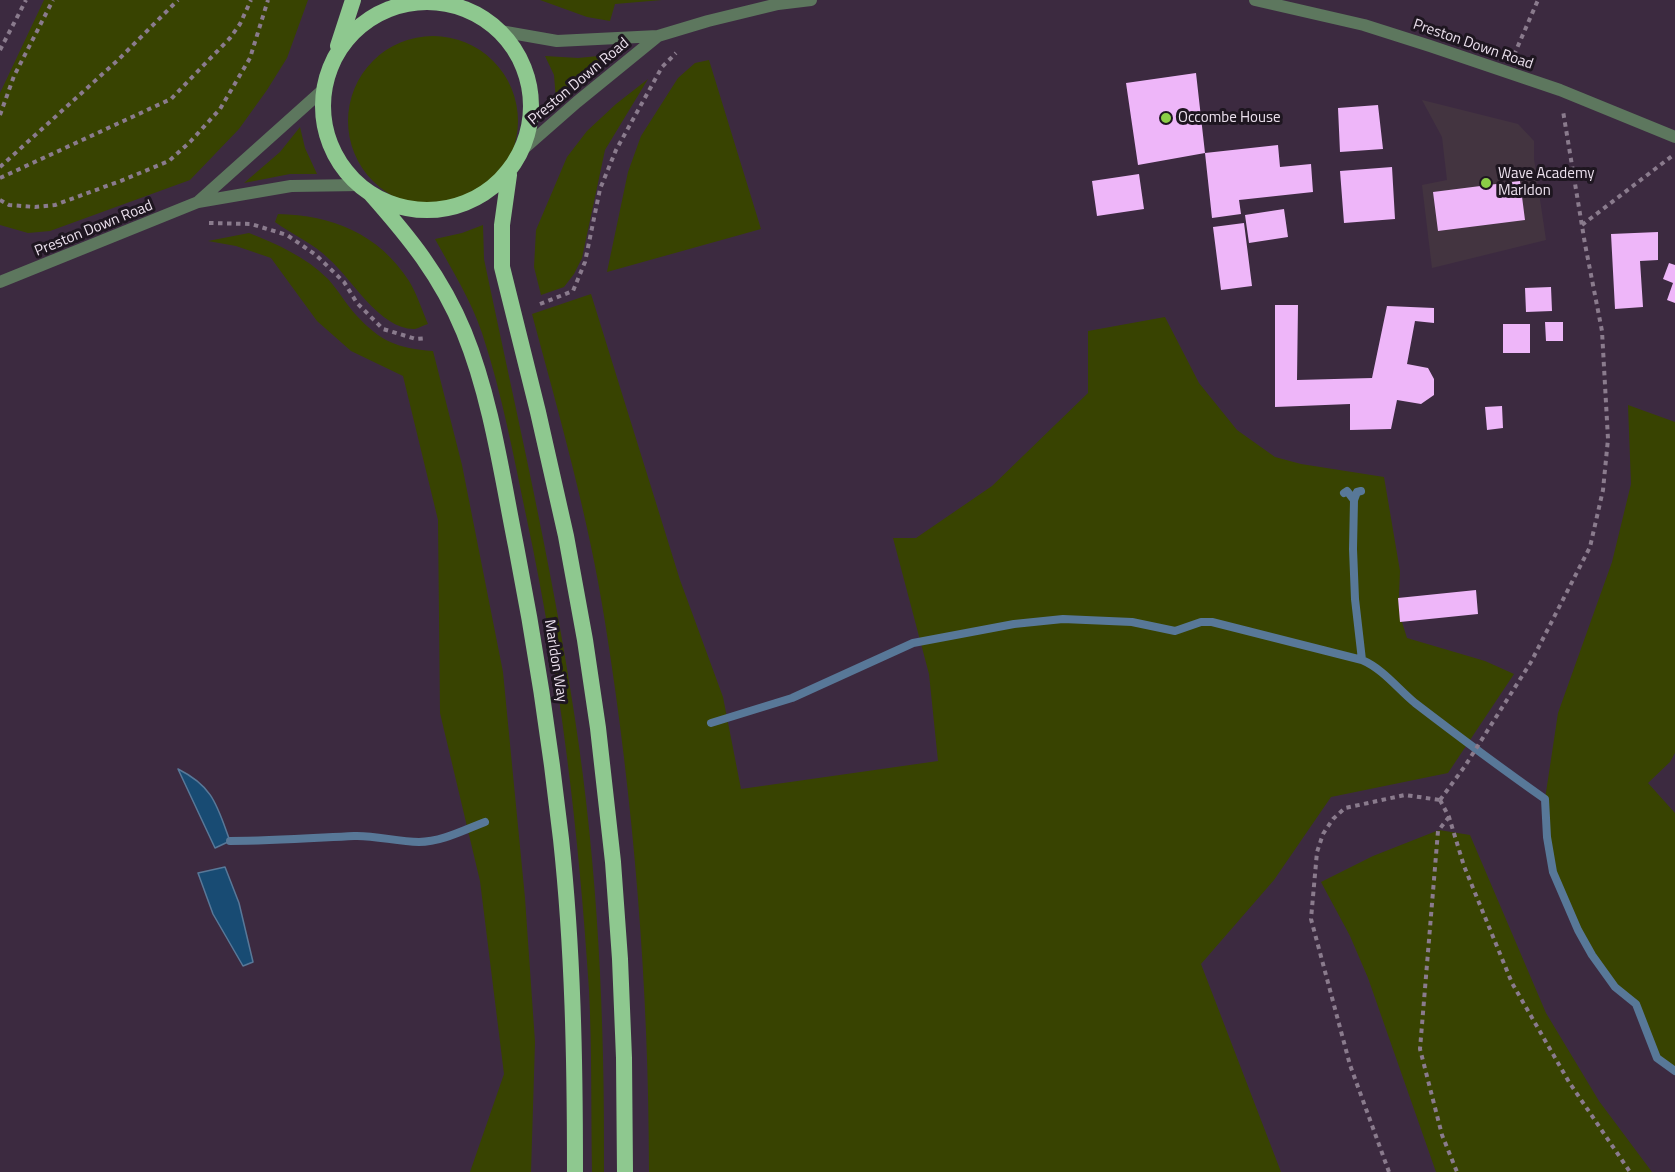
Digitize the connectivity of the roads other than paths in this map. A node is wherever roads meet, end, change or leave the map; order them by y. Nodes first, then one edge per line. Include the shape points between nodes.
1 (353, 0) edge
2 (474, 0) edge
3 (811, 0) edge
4 (1255, 0) edge
5 (495, 27) junction
6 (658, 36) junction
7 (332, 64) junction
8 (324, 89) junction
9 (1675, 137) edge
10 (520, 152) junction
11 (509, 175) junction
12 (365, 189) junction
13 (198, 202) junction
14 (0, 282) edge
15 (575, 1172) edge
16 (625, 1172) edge

1 - 7 highway
2 - 5 highway
3 - 6 street, Preston Down Road via 778,4
4 - 9 street, Preston Down Road via 1364,25 1560,90
5 - 6 street, Preston Down Road via 556,41
5 - 7 highway via 468,10 442,3 416,2 389,8 351,35
5 - 10 highway via 522,64 530,93 530,123
6 - 10 street, Preston Down Road
7 - 8 highway
8 - 12 highway via 324,118 331,147 347,172
8 - 13 street, Preston Down Road
10 - 11 highway
11 - 12 highway via 493,191 470,203 438,209 410,208
11 - 16 highway via 502,225 502,267 566,536 598,728 620,959
12 - 13 street, Preston Down Road via 291,186
12 - 15 highway, Marldon Way via 410,238 439,279 464,332 484,396 507,499 533,634 561,842 573,1009
13 - 14 street, Preston Down Road

